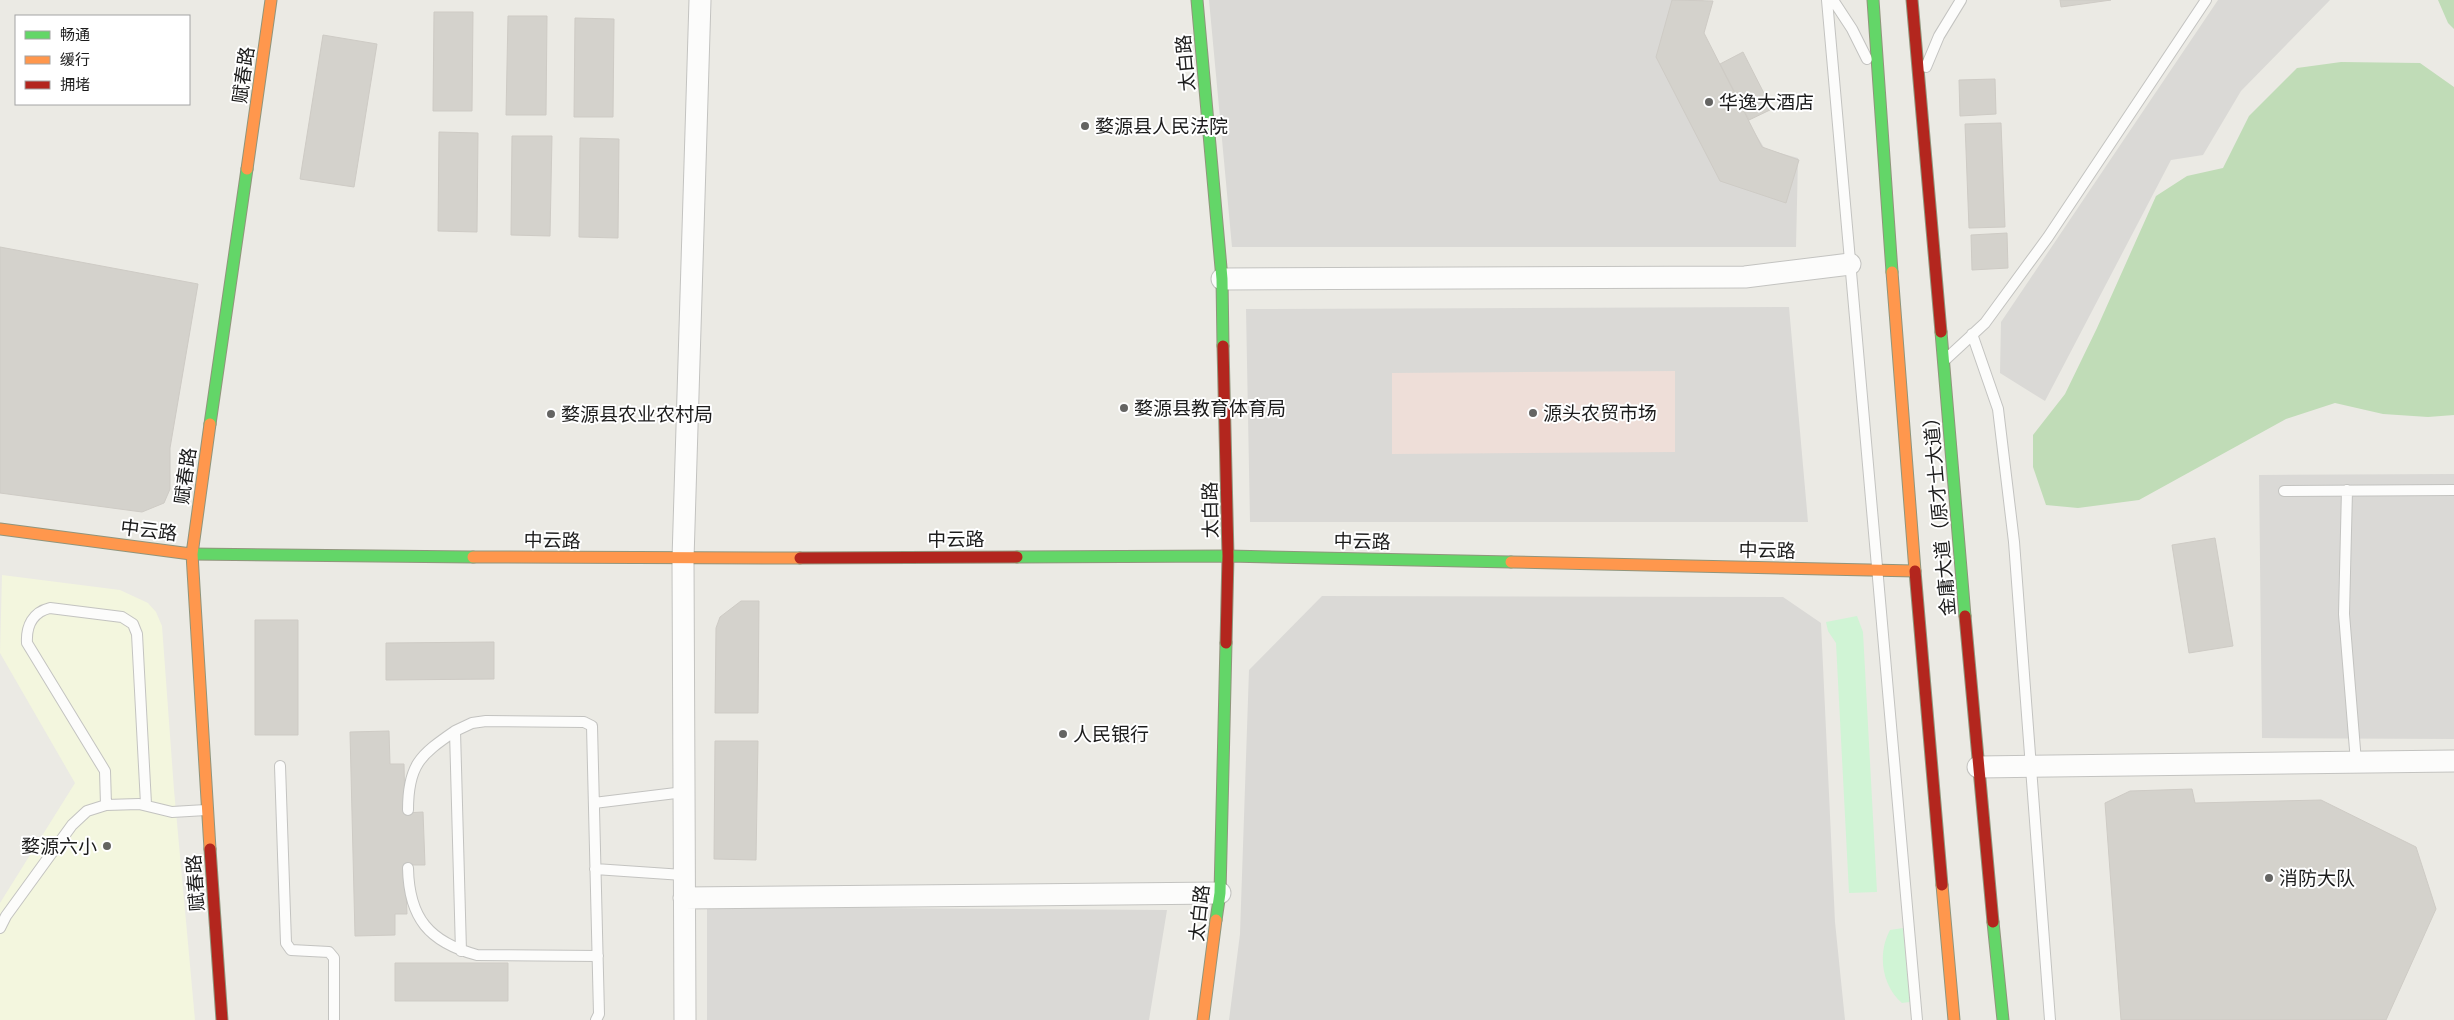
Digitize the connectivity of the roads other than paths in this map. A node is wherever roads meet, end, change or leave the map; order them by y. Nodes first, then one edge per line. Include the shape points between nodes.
1 (271, 0) edge
2 (700, 0) edge
3 (1197, 0) edge
4 (1827, 0) edge
5 (1833, 0) edge
6 (1874, 0) edge
7 (1912, 0) edge
8 (1960, 0) edge
9 (2206, 0) edge
10 (1878, 80) junction
11 (1920, 82) junction
12 (1850, 264) junction
13 (1222, 279) junction
14 (1972, 334) junction
15 (1944, 361) junction
16 (2347, 490) junction
17 (2454, 490) edge
18 (2284, 491) dead end
19 (0, 529) edge
20 (192, 554) junction
21 (1228, 556) junction
22 (683, 559) junction
23 (1878, 570) junction
24 (1914, 571) junction
25 (455, 731) junction
26 (2454, 761) edge
27 (2356, 762) junction
28 (280, 766) dead end
29 (2030, 766) junction
30 (1978, 767) junction
31 (684, 792) junction
32 (594, 803) junction
33 (146, 804) junction
34 (106, 805) junction
35 (207, 810) junction
36 (408, 810) dead end
37 (408, 868) dead end
38 (595, 869) junction
39 (684, 875) junction
40 (1220, 893) junction
41 (684, 898) junction
42 (0, 928) edge
43 (461, 951) junction
44 (598, 956) junction
45 (222, 1020) edge
46 (334, 1020) edge
47 (596, 1020) edge
48 (685, 1020) edge
49 (1203, 1020) edge
50 (1917, 1020) edge
51 (1954, 1020) edge
52 (2003, 1020) edge
53 (2050, 1020) edge

1 - 20 street, 赋春路
2 - 22 street
3 - 13 street, 太白路
4 - 12 lane
5 - 10 lane
6 - 10 street, 金庸大道（原才士大道）
7 - 11 street, 金庸大道（原才士大道）
8 - 11 lane via 1939,36
9 - 14 lane via 2048,237 1984,323
10 - 24 street, 金庸大道（原才士大道）
11 - 15 street, 金庸大道（原才士大道）
12 - 13 street via 1745,278
12 - 23 lane
13 - 21 street, 太白路
14 - 15 lane
14 - 29 lane via 1998,409 2014,542
15 - 30 street, 金庸大道（原才士大道）
16 - 17 lane
16 - 18 lane
16 - 27 lane via 2344,614
19 - 20 street, 中云路
20 - 22 street, 中云路
20 - 35 street, 赋春路
21 - 22 street, 中云路
21 - 23 street, 中云路
21 - 40 street, 太白路
22 - 31 street
23 - 24 street, 中云路
23 - 50 lane
24 - 51 street, 金庸大道（原才士大道）
25 - 32 lane via 486,721 584,722 592,726
25 - 36 lane via 427,750 416,763 410,783
25 - 43 lane
26 - 27 street
27 - 29 street
28 - 46 lane via 286,943 291,950 329,952 334,958
29 - 30 street
29 - 53 lane
30 - 52 street, 金庸大道（原才士大道）
31 - 32 lane
31 - 39 street
32 - 38 lane
33 - 34 lane
33 - 34 lane via 137,634 133,624 122,617 50,608 41,610 28,627 28,643 105,771
33 - 35 lane via 172,812
34 - 42 lane via 86,811 75,821
35 - 45 street, 赋春路
37 - 43 lane via 412,902 423,924 437,938
38 - 39 lane
38 - 44 lane
39 - 41 street
40 - 41 street
40 - 49 street, 太白路
41 - 48 street
43 - 44 lane via 477,955
44 - 47 lane via 599,1014

